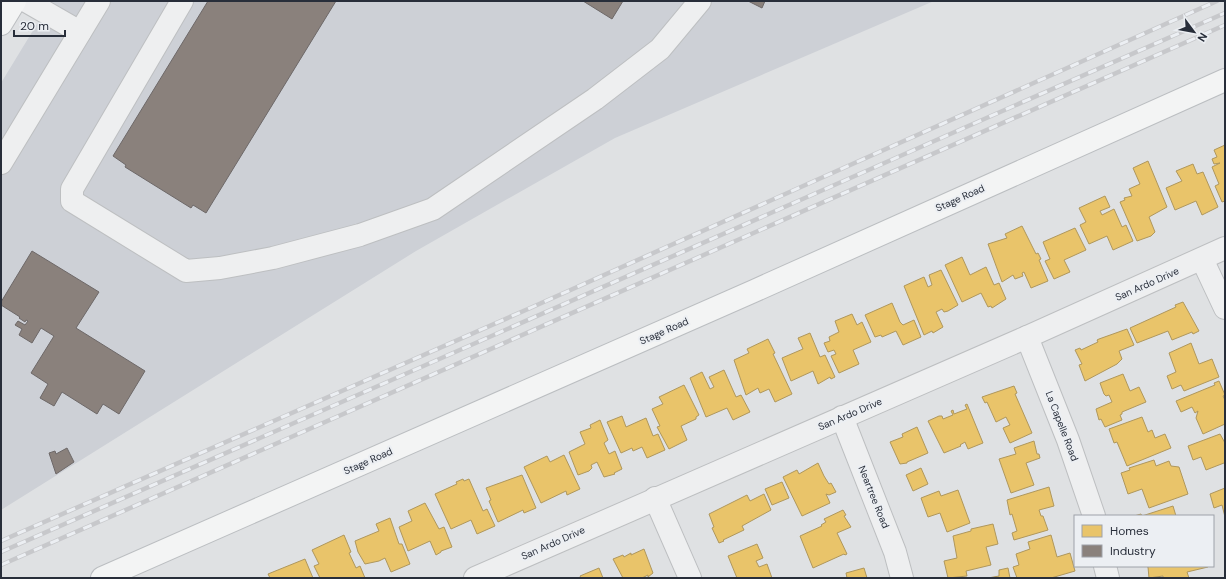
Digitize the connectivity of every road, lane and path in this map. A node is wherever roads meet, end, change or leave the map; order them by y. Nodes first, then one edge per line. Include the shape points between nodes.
1 (15, 1) edge
2 (26, 1) edge
3 (99, 1) edge
4 (182, 1) edge
5 (700, 1) edge
6 (1, 24) edge
7 (80, 32) junction
8 (1225, 80) edge
9 (1, 163) edge
10 (1225, 248) edge
11 (1202, 259) junction
12 (1225, 308) edge
13 (1027, 337) junction
14 (842, 418) junction
15 (655, 498) junction
16 (1094, 515) edge
17 (1105, 567) edge
18 (102, 578) edge
19 (475, 578) edge
20 (690, 578) edge
21 (902, 578) edge
22 (1108, 578) edge

1 - 6 main road
2 - 7 street
3 - 7 street
4 - 5 street via 72,189 72,201 186,270 220,268 273,258 360,235 433,209 595,99 660,49
7 - 9 street
8 - 18 main road, Stage Road via 754,292
10 - 11 street, San Ardo Drive
11 - 12 street
11 - 13 street, San Ardo Drive
13 - 14 street, San Ardo Drive
13 - 16 street, La Capelle Road via 1068,440
14 - 15 street, San Ardo Drive
14 - 21 street, Neartree Road via 892,545
15 - 19 street, San Ardo Drive
15 - 20 street
17 - 22 street

